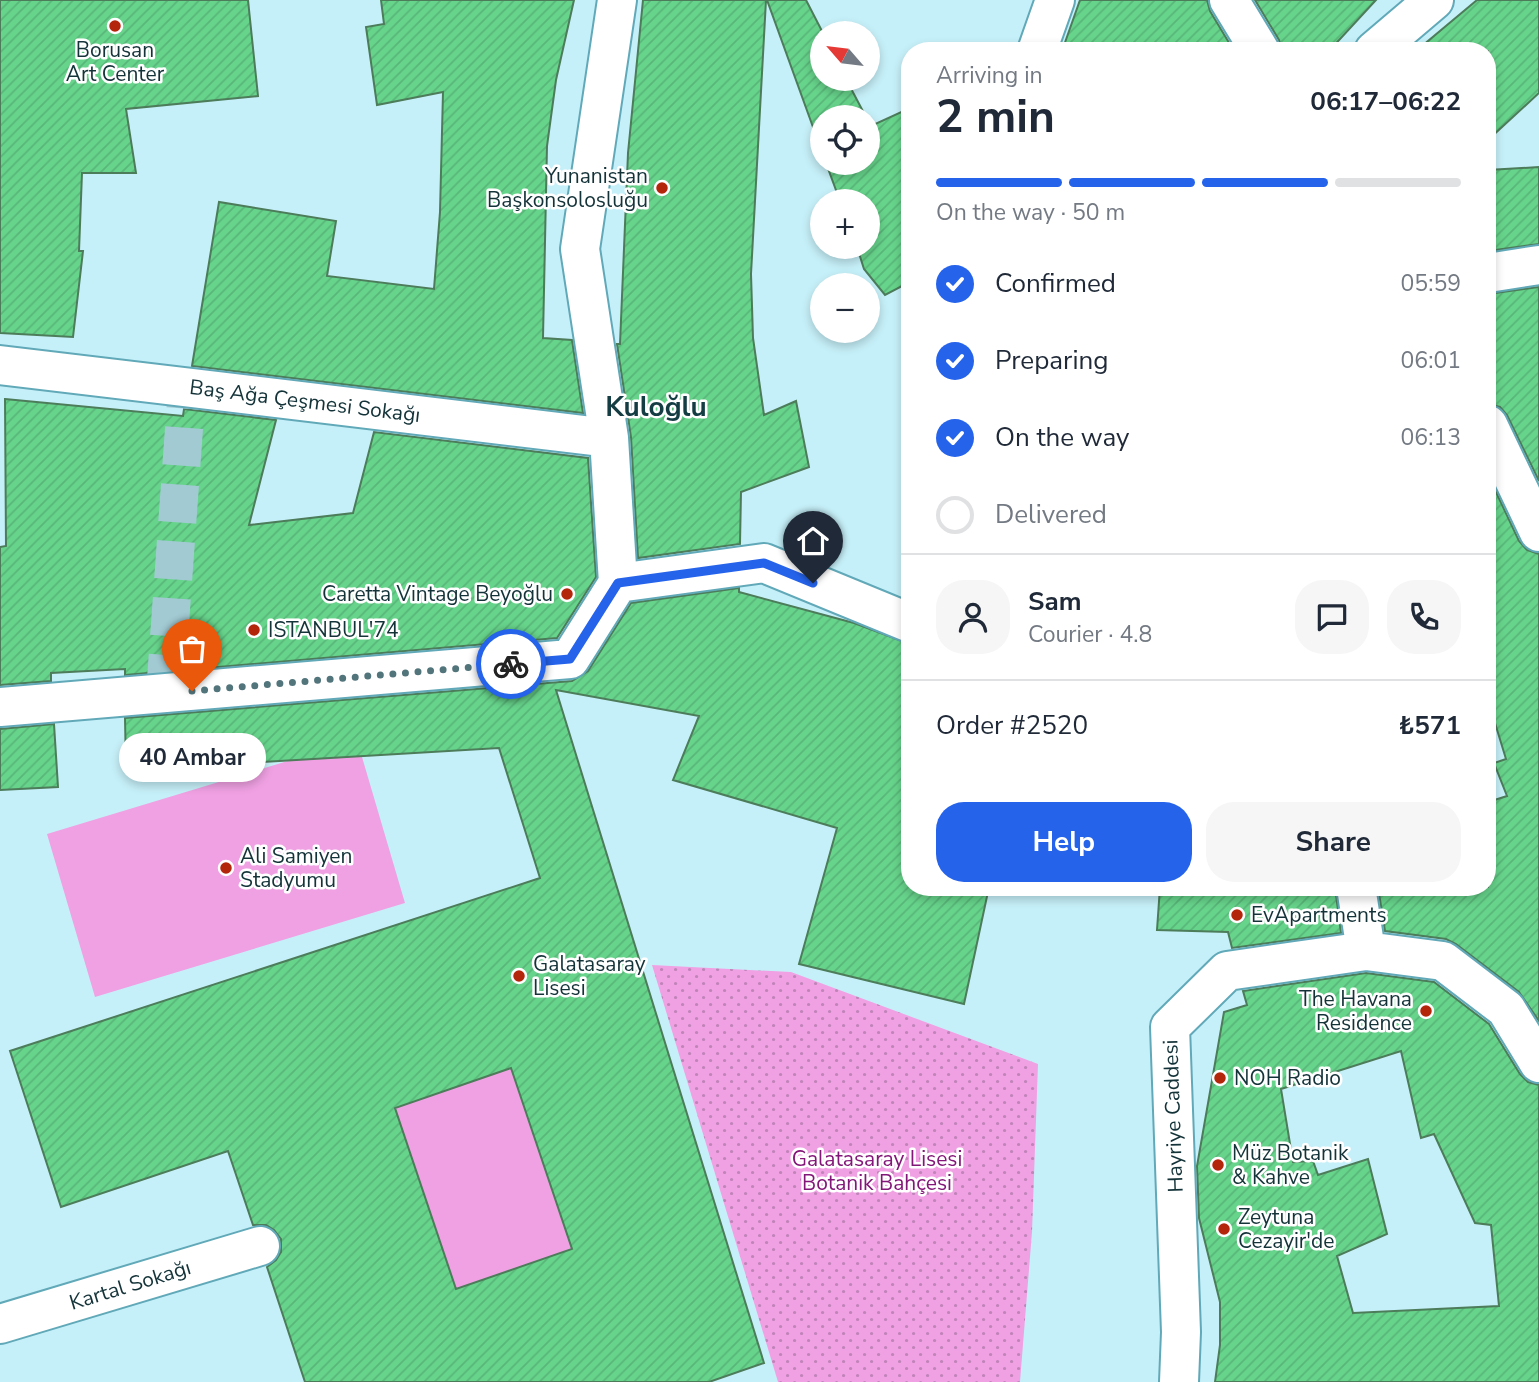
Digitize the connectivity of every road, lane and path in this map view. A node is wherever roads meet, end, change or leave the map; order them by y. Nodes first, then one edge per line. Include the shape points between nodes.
1 (617, 0) edge
2 (1055, 0) edge
3 (1229, 0) edge
4 (1434, 0) edge
5 (1040, 42) edge
6 (1255, 42) edge
7 (1385, 42) edge
8 (1539, 265) edge
9 (1496, 272) edge
10 (0, 365) edge
11 (609, 438) junction
12 (1496, 442) edge
13 (1539, 532) edge
14 (618, 583) junction
15 (901, 619) edge
16 (0, 707) edge
17 (1357, 896) edge
18 (1366, 951) junction
19 (1539, 1063) edge
20 (260, 1246) dead end
21 (0, 1324) edge
22 (1179, 1382) edge

1 - 11 street via 580,249
2 - 5 street
3 - 6 street
4 - 7 street
8 - 9 street
10 - 11 street, Baş Ağa Çeşmesi Sokağı
11 - 14 street
12 - 13 street
14 - 15 street via 764,563
14 - 16 street via 570,659
17 - 18 street
18 - 19 street, Hayriye Caddesi via 1443,961 1506,1009
18 - 22 street, Hayriye Caddesi via 1227,971 1170,1027
20 - 21 street, Kartal Sokağı

